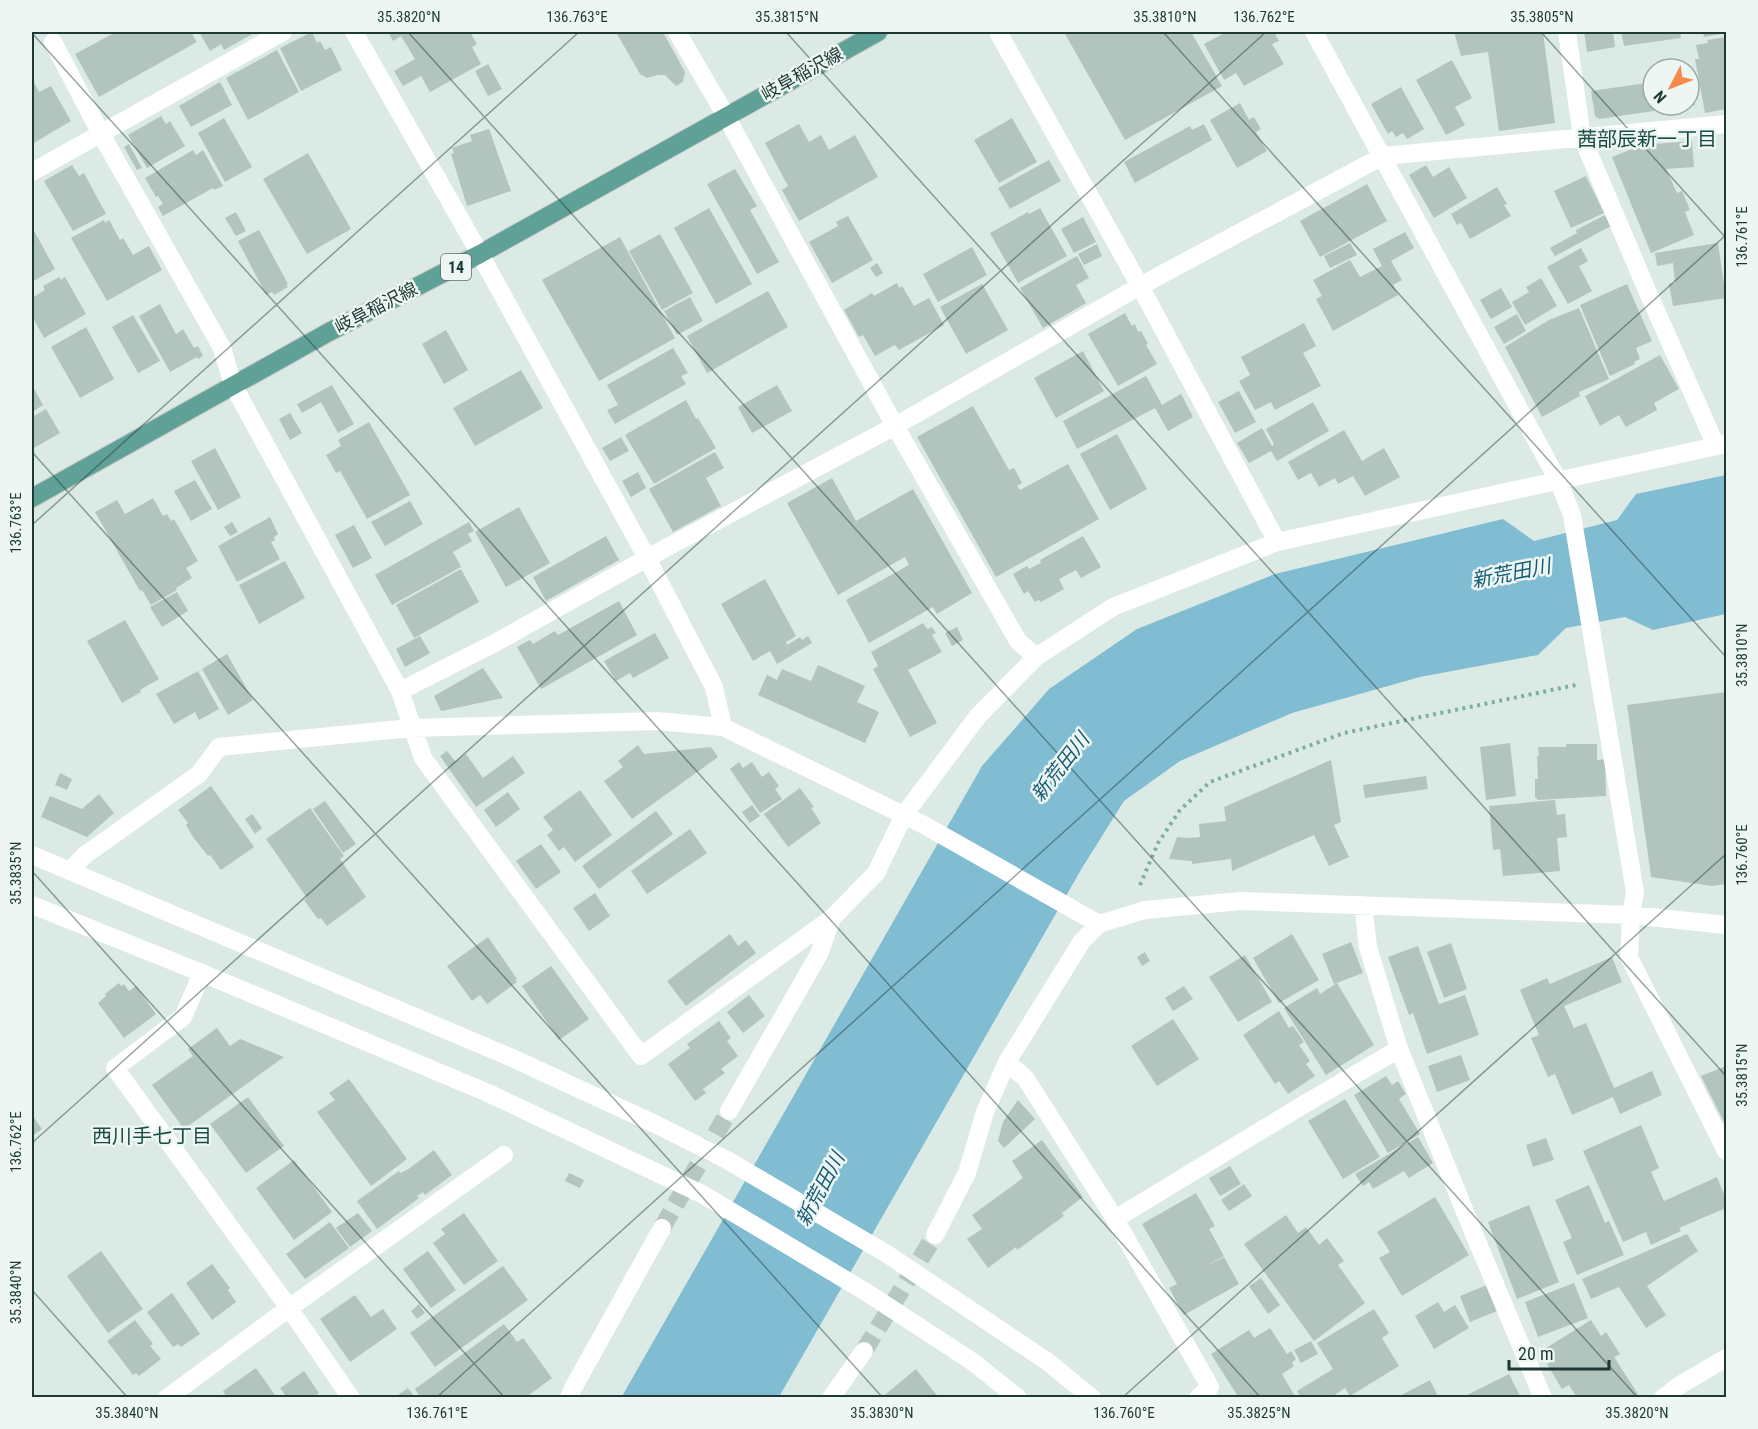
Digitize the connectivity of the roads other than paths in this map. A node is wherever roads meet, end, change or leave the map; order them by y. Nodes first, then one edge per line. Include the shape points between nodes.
1 (283, 32) edge
2 (354, 32) edge
3 (678, 32) edge
4 (878, 32) edge
5 (998, 32) edge
6 (1314, 32) edge
7 (1567, 32) edge
8 (53, 42) dead end
9 (726, 116) junction
10 (1726, 124) edge
11 (100, 134) junction
12 (1582, 137) junction
13 (1383, 156) junction
14 (32, 172) edge
15 (480, 254) junction
16 (1140, 286) junction
17 (233, 385) junction
18 (895, 426) junction
19 (1721, 445) edge
20 (1559, 482) junction
21 (32, 498) edge
22 (1277, 542) junction
23 (647, 558) junction
24 (1036, 657) junction
25 (400, 691) junction
26 (723, 727) junction
27 (411, 728) junction
28 (903, 815) junction
29 (32, 855) edge
30 (70, 871) junction
31 (32, 905) edge
32 (1363, 905) junction
33 (1631, 915) junction
34 (832, 918) junction
35 (1099, 924) junction
36 (1726, 925) edge
37 (202, 973) junction
38 (1399, 1048) junction
39 (1007, 1062) junction
40 (729, 1111) tunnel mouth
41 (1726, 1151) edge
42 (504, 1155) dead end
43 (1115, 1219) junction
44 (662, 1228) tunnel mouth
45 (935, 1235) tunnel mouth
46 (290, 1308) junction
47 (864, 1351) tunnel mouth
48 (1726, 1358) edge
49 (167, 1398) edge
50 (351, 1398) edge
51 (569, 1398) edge
52 (831, 1398) edge
53 (1018, 1398) edge
54 (1092, 1398) edge
55 (1198, 1398) edge
56 (1543, 1398) edge
57 (1664, 1398) edge

1 - 11 street
2 - 15 street
3 - 9 street
4 - 9 main road, 岐阜稲沢線 / 14
5 - 16 street
6 - 13 street
7 - 12 street
8 - 11 street
9 - 15 main road, 岐阜稲沢線 / 14
9 - 18 street
10 - 12 street
11 - 14 street
11 - 17 street via 222,348
12 - 13 street
12 - 19 street via 1646,288
13 - 16 street
13 - 20 street
15 - 17 main road, 岐阜稲沢線 / 14
15 - 23 street
16 - 18 street
16 - 22 street
17 - 21 main road, 岐阜稲沢線 / 14
17 - 25 street
18 - 23 street
18 - 24 street via 1018,641
19 - 20 street
20 - 22 street
20 - 33 street via 1572,516 1595,649 1635,892
22 - 24 street via 1113,607
23 - 25 street
23 - 26 street via 714,687
24 - 28 street via 978,716
25 - 27 street
26 - 27 street via 657,721
26 - 28 street
27 - 30 street via 219,747 199,774 85,855
27 - 34 street via 423,758 641,1056
28 - 34 street via 876,873
28 - 35 street
29 - 30 street
30 - 54 street via 510,1057 727,1160 887,1254 1048,1362
31 - 37 street
32 - 33 street
32 - 35 street via 1241,901 1145,910
32 - 38 street via 1368,947
33 - 36 street
33 - 41 street via 1629,957
34 - 40 street via 819,954
35 - 39 street via 1082,941
37 - 46 street via 183,1017 115,1068
37 - 53 street via 488,1093 702,1194 866,1292 973,1362
38 - 43 street
38 - 56 street
39 - 43 street via 1026,1079
39 - 45 street via 985,1112 967,1173
42 - 46 street
43 - 55 street via 1210,1387
44 - 51 street
46 - 49 street
46 - 50 street
47 - 52 street
48 - 57 street

